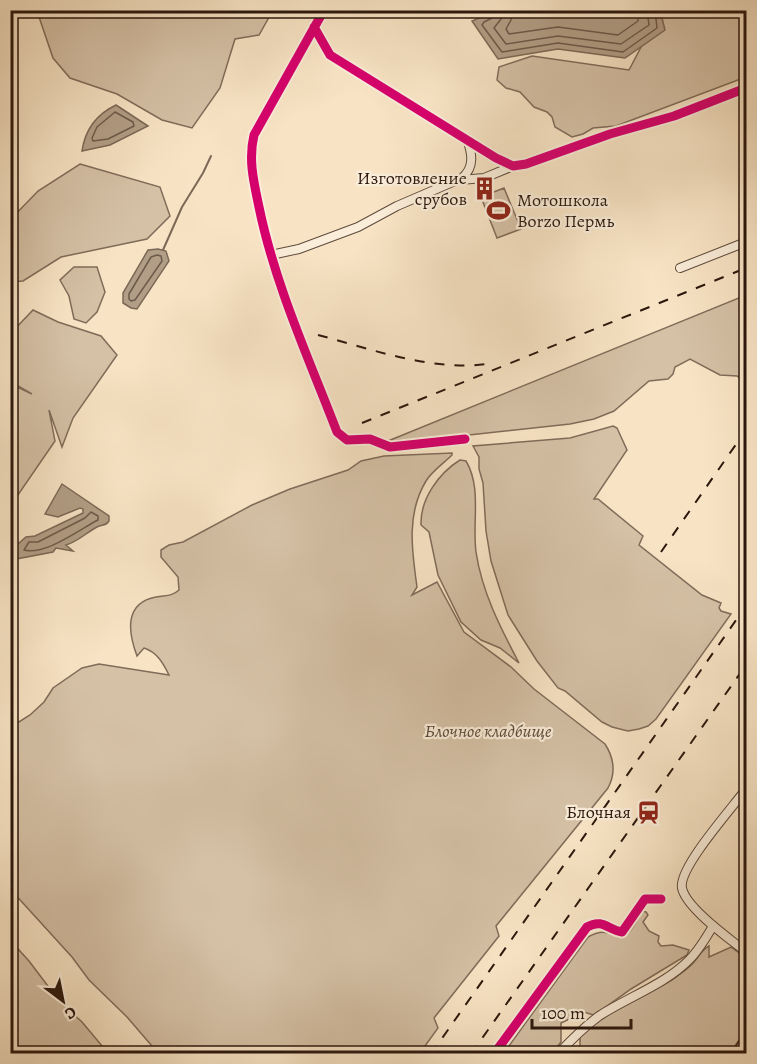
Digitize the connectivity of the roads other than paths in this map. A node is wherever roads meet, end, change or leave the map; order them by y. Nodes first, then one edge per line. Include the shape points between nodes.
1 (324, 10) edge
2 (314, 27) junction
3 (747, 88) edge
4 (467, 139) junction
5 (513, 166) junction
6 (459, 180) junction
7 (747, 242) edge
8 (271, 255) junction
9 (680, 268) dead end
10 (465, 439) dead end
11 (747, 789) edge
12 (661, 899) dead end
13 (713, 926) junction
14 (747, 952) edge
15 (747, 1040) edge
16 (495, 1053) edge
17 (558, 1053) edge
18 (737, 1053) edge

1 - 2 street
2 - 4 street via 330,55
2 - 8 street via 252,145 254,185
3 - 5 street via 675,116
4 - 5 street
4 - 6 street via 471,164
5 - 6 street via 484,178
6 - 8 street via 358,227
7 - 9 street
8 - 10 street via 342,438 370,439 390,447
11 - 13 street via 686,867 682,879 684,894
12 - 16 street via 645,899 622,932 606,924 587,927
13 - 14 street
13 - 17 street via 683,965 600,1016
15 - 18 main road

